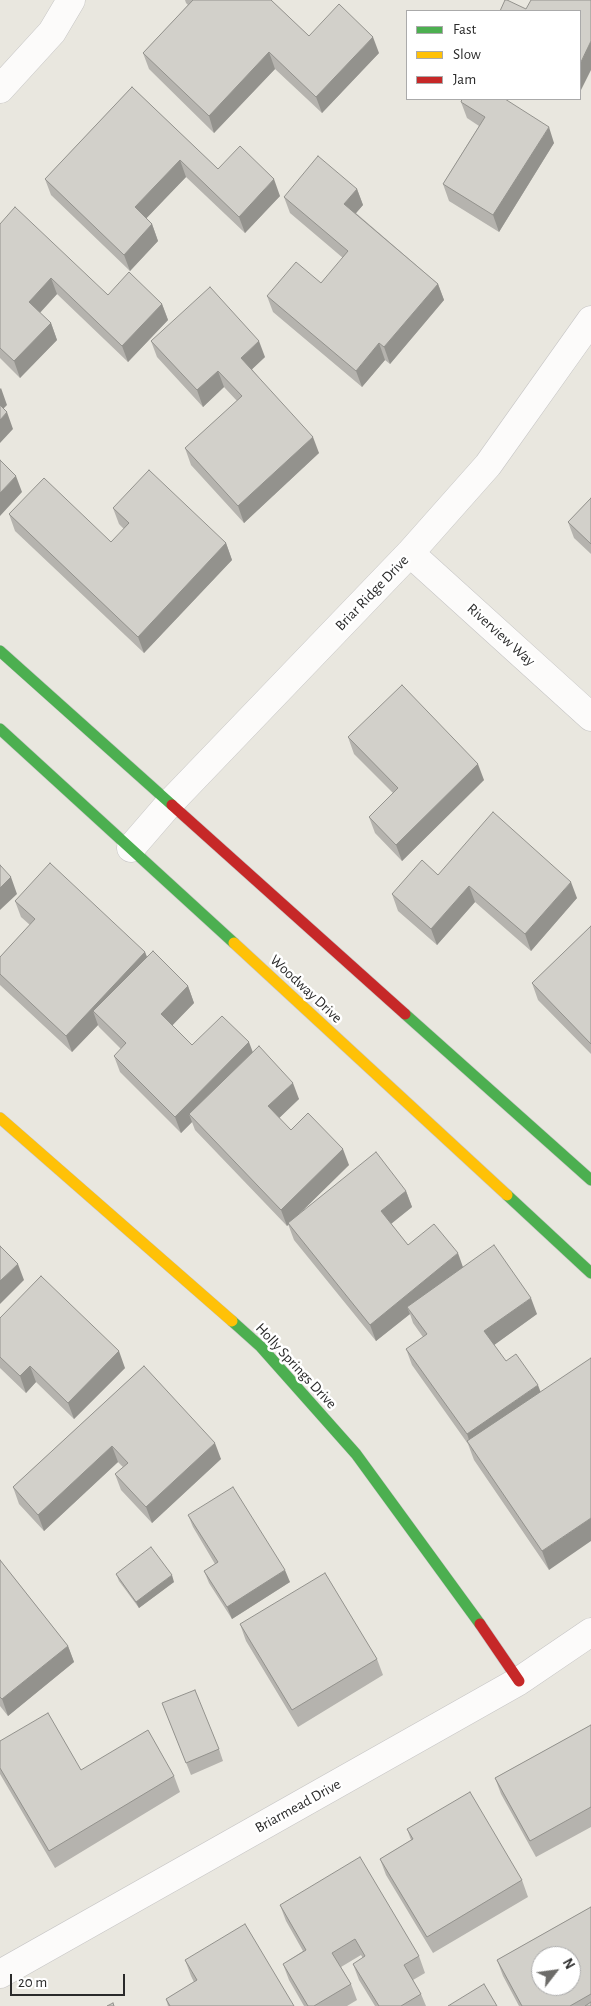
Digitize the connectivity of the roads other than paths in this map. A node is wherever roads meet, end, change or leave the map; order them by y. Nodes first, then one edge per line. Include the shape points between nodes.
1 (71, 0) edge
2 (0, 89) edge
3 (591, 320) edge
4 (410, 553) junction
5 (0, 651) edge
6 (591, 717) edge
7 (0, 728) edge
8 (169, 804) junction
9 (131, 848) junction
10 (0, 1118) edge
11 (591, 1180) edge
12 (591, 1273) edge
13 (591, 1632) edge
14 (519, 1681) junction
15 (1, 1971) edge

1 - 2 street via 52,32
3 - 4 street, Briar Ridge Drive via 488,465
4 - 6 street, Riverview Way
4 - 8 street, Briar Ridge Drive
5 - 8 main road
7 - 9 main road, Woodway Drive
8 - 9 street, Briar Ridge Drive
8 - 11 main road
9 - 12 main road, Woodway Drive
10 - 14 main road, Holly Springs Drive via 261,1347 356,1454
13 - 14 street, Briarmead Drive
14 - 15 street, Briarmead Drive

